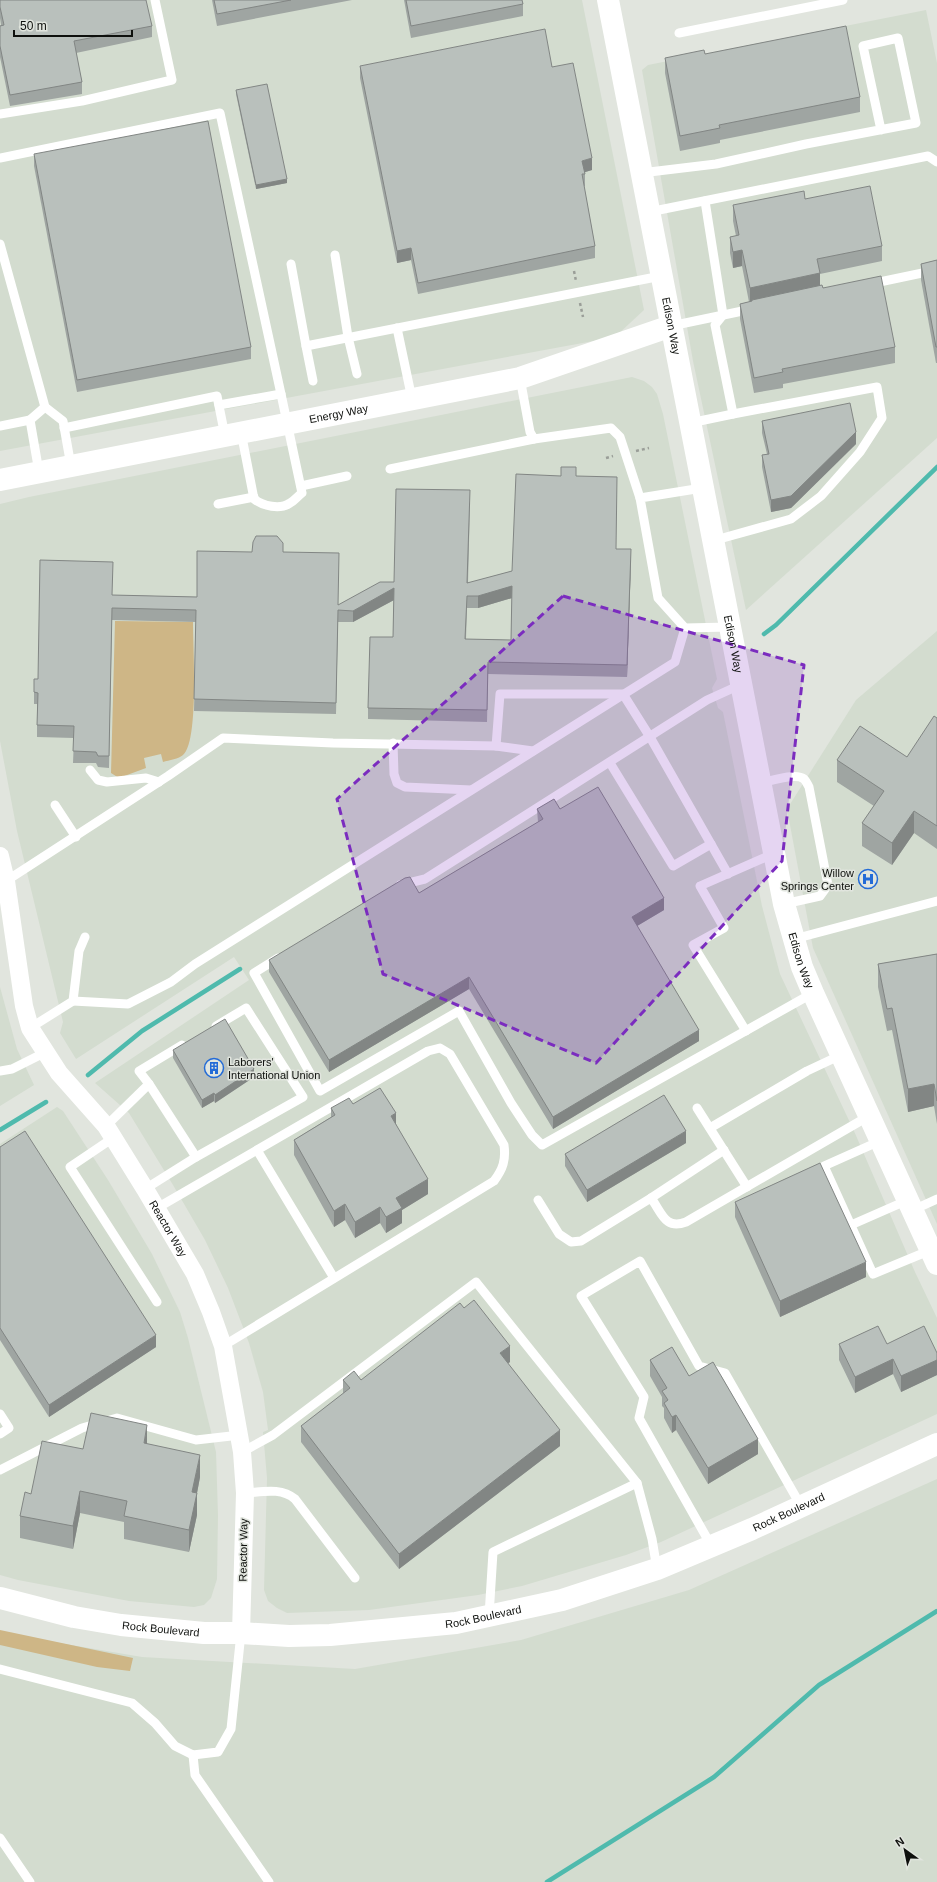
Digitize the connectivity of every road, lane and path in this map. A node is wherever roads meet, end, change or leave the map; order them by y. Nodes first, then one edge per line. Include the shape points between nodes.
1 (155, 0) edge
2 (608, 0) edge
3 (843, 0) edge
4 (679, 32) dead end
5 (0, 114) edge
6 (881, 130) junction
7 (0, 158) edge
8 (937, 162) edge
9 (641, 172) junction
10 (705, 201) junction
11 (649, 212) junction
12 (0, 244) edge
13 (335, 255) dead end
14 (291, 264) dead end
15 (937, 270) edge
16 (661, 276) junction
17 (860, 286) edge
18 (761, 307) edge
19 (723, 315) junction
20 (671, 326) junction
21 (397, 328) junction
22 (348, 337) junction
23 (306, 346) junction
24 (357, 374) dead end
25 (520, 378) junction
26 (313, 381) dead end
27 (281, 394) junction
28 (412, 399) junction
29 (219, 405) junction
30 (45, 407) junction
31 (732, 414) junction
32 (30, 420) junction
33 (286, 423) junction
34 (689, 424) junction
35 (0, 426) edge
36 (64, 428) junction
37 (233, 434) junction
38 (534, 439) junction
39 (71, 466) junction
40 (390, 469) dead end
41 (39, 472) junction
42 (347, 476) dead end
43 (0, 480) edge
44 (301, 486) junction
45 (702, 488) junction
46 (254, 497) junction
47 (640, 498) junction
48 (218, 504) dead end
49 (712, 541) junction
50 (729, 627) junction
51 (685, 628) junction
52 (740, 685) junction
53 (623, 694) junction
54 (650, 737) junction
55 (393, 743) junction
56 (496, 746) junction
57 (533, 751) junction
58 (610, 763) junction
59 (90, 770) dead end
60 (159, 782) junction
61 (759, 783) junction
62 (471, 790) junction
63 (55, 805) dead end
64 (76, 837) junction
65 (711, 844) junction
66 (773, 854) junction
67 (0, 858) edge
68 (728, 874) junction
69 (6, 881) junction
70 (393, 887) edge
71 (937, 901) edge
72 (784, 904) junction
73 (6, 923) edge
74 (85, 937) dead end
75 (793, 939) junction
76 (287, 953) edge
77 (813, 993) junction
78 (74, 1001) junction
79 (30, 1028) junction
80 (746, 1031) junction
81 (206, 1032) edge
82 (193, 1039) edge
83 (46, 1052) junction
84 (841, 1055) junction
85 (0, 1071) edge
86 (149, 1084) junction
87 (697, 1108) dead end
88 (870, 1116) junction
89 (710, 1128) junction
90 (110, 1132) junction
91 (881, 1140) junction
92 (256, 1150) junction
93 (724, 1150) junction
94 (196, 1157) junction
95 (747, 1187) junction
96 (146, 1189) junction
97 (651, 1198) junction
98 (937, 1199) edge
99 (538, 1200) dead end
100 (910, 1205) junction
101 (157, 1208) junction
102 (851, 1225) junction
103 (934, 1257) edge
104 (334, 1278) junction
105 (157, 1302) dead end
106 (223, 1346) junction
107 (0, 1414) edge
108 (0, 1434) edge
109 (242, 1444) junction
110 (937, 1444) edge
111 (0, 1470) edge
112 (637, 1482) junction
113 (245, 1493) junction
114 (801, 1506) junction
115 (712, 1547) junction
116 (657, 1569) junction
117 (356, 1578) dead end
118 (0, 1598) edge
119 (489, 1616) junction
120 (241, 1633) junction
121 (0, 1669) edge
122 (193, 1755) junction
123 (0, 1838) edge
124 (30, 1882) edge
125 (269, 1882) edge

1 - 5 lane via 172,80 82,101
2 - 9 street, Edison Way
3 - 4 lane
6 - 6 lane via 916,123 898,38 864,46
6 - 9 lane via 716,164
7 - 27 lane via 220,112
8 - 10 lane via 928,156
9 - 11 street, Edison Way
10 - 11 lane
10 - 19 lane
11 - 16 street, Edison Way
12 - 30 lane
13 - 22 lane
14 - 23 lane
15 - 17 lane
16 - 20 street, Edison Way
16 - 21 lane
18 - 19 lane
19 - 20 lane
19 - 31 lane via 715,325
20 - 25 street, Energy Way
20 - 34 street, Edison Way
21 - 22 lane
21 - 28 lane
22 - 23 lane
22 - 24 lane
23 - 26 lane
25 - 28 street, Energy Way
25 - 38 lane via 530,432
27 - 29 lane
27 - 33 lane
28 - 33 street, Energy Way
29 - 36 lane via 217,396
29 - 37 lane
30 - 32 lane
30 - 36 lane via 63,421
31 - 34 lane
31 - 49 lane via 877,387 882,418 860,452 821,496 790,519
32 - 35 lane
32 - 41 lane
33 - 37 street, Energy Way
33 - 44 lane
34 - 45 street, Edison Way
36 - 39 lane
37 - 39 street, Energy Way
37 - 46 lane
38 - 40 lane
38 - 47 lane via 611,428 620,437
39 - 41 street, Energy Way
41 - 43 street, Energy Way
42 - 44 lane
44 - 46 lane via 302,493 289,504 271,506 259,503
45 - 47 lane
45 - 49 street, Edison Way
46 - 48 lane
47 - 51 lane via 658,598
49 - 50 street, Edison Way
50 - 51 lane
50 - 52 street, Edison Way
51 - 53 lane via 675,662
52 - 54 lane via 707,700
52 - 61 street, Edison Way
53 - 54 lane
53 - 56 lane via 500,694
53 - 57 lane
54 - 58 lane
54 - 65 lane
55 - 56 lane
55 - 60 lane via 223,738
55 - 62 lane via 394,774 397,783 405,787
56 - 57 lane
57 - 62 lane
58 - 65 lane via 673,866
58 - 70 lane via 425,879
59 - 60 lane via 98,780 107,782 146,778
60 - 64 lane
61 - 66 street, Edison Way
61 - 72 lane via 798,776 804,778 809,787 828,886 820,896
62 - 78 lane via 164,985 128,1004
63 - 64 lane
64 - 69 lane
65 - 68 lane
66 - 68 lane
66 - 72 street, Edison Way
67 - 69 street, Reactor Way
68 - 80 lane via 700,886 724,928 693,945
69 - 73 street, Reactor Way
71 - 75 lane
72 - 75 street, Edison Way
73 - 79 street, Reactor Way
74 - 78 lane via 79,951
75 - 77 street, Edison Way
76 - 80 lane via 254,974 320,1091 459,1011 511,1103 532,1135 542,1145
77 - 80 lane
77 - 84 street, Edison Way
78 - 79 lane
79 - 83 street, Reactor Way
81 - 94 lane via 246,1008 303,1097
82 - 86 lane via 139,1071
83 - 85 lane via 12,1069
83 - 90 street, Reactor Way via 59,1073
84 - 88 street, Edison Way
84 - 89 lane via 807,1071
86 - 90 lane
86 - 94 lane
87 - 89 lane
88 - 91 street, Edison Way
88 - 95 lane
89 - 93 lane
90 - 96 street, Reactor Way
90 - 105 lane via 70,1167
91 - 100 street, Edison Way
91 - 102 lane via 824,1166
92 - 101 lane
92 - 104 lane
92 - 104 lane via 428,1051 440,1048 450,1054 504,1145 506,1159 502,1171 494,1181
93 - 95 lane
93 - 97 lane
94 - 96 lane
95 - 97 lane via 678,1225 668,1222
96 - 101 street, Reactor Way
97 - 99 lane via 581,1241 571,1242 559,1234
98 - 100 lane
100 - 102 lane
100 - 103 street, Edison Way
101 - 106 street, Reactor Way via 195,1274
102 - 103 lane via 873,1274
104 - 106 lane
106 - 109 street, Reactor Way
107 - 108 lane via 9,1428
109 - 111 lane via 196,1440 117,1418 82,1428
109 - 112 lane via 272,1435 476,1282
109 - 113 street, Reactor Way
110 - 114 street, Rock Boulevard
112 - 116 lane
112 - 119 lane via 493,1552
113 - 117 lane via 288,1493
113 - 120 street, Reactor Way
114 - 115 street, Rock Boulevard
114 - 115 lane via 725,1373 700,1366 640,1261 581,1296 644,1397 639,1418
115 - 116 street, Rock Boulevard
116 - 119 street, Rock Boulevard via 562,1600
118 - 120 street, Rock Boulevard via 74,1617 121,1625 204,1633
119 - 120 street, Rock Boulevard via 416,1628 330,1635
120 - 122 lane via 231,1729 218,1752
121 - 122 lane via 132,1703 176,1746
122 - 125 lane via 195,1775
123 - 124 lane

